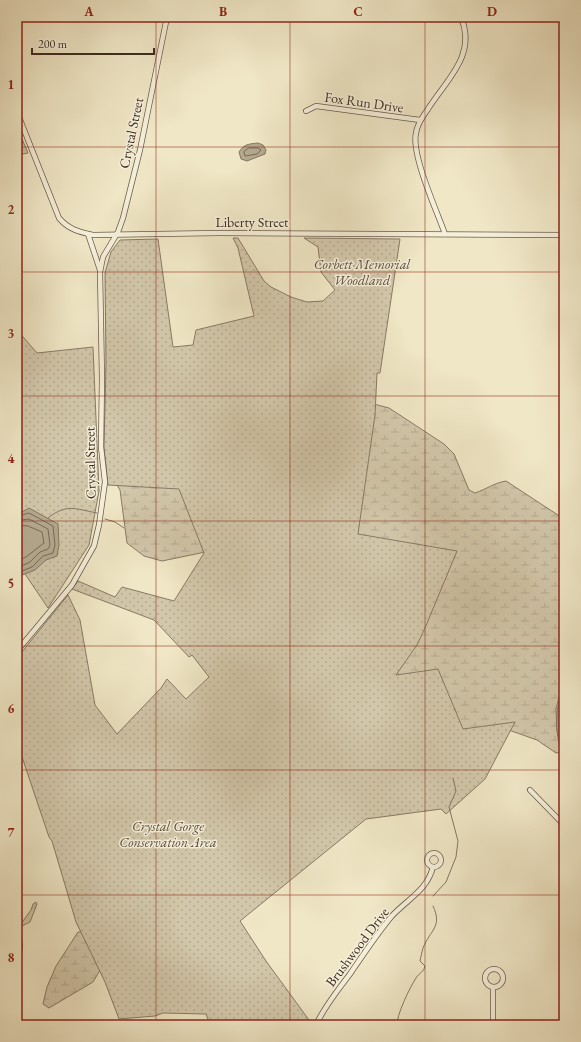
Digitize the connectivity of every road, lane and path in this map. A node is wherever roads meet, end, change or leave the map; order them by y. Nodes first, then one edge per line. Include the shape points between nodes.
1 (167, 17) edge
2 (461, 17) edge
3 (306, 111) dead end
4 (17, 112) edge
5 (420, 120) junction
6 (88, 234) junction
7 (116, 234) junction
8 (445, 234) junction
9 (564, 235) edge
10 (100, 272) junction
11 (17, 651) edge
12 (530, 790) dead end
13 (564, 825) edge
14 (433, 867) dead end
15 (493, 987) dead end
16 (316, 1025) edge
17 (493, 1025) edge

1 - 7 street, Crystal Street via 140,150 123,218
2 - 5 street via 466,37 461,60
3 - 5 street, Fox Run Drive via 320,106
4 - 6 street, Liberty Street via 59,218 70,228
5 - 8 street via 416,133 417,154
6 - 7 street, Liberty Street
6 - 10 street, Crystal Street
7 - 8 street, Liberty Street
7 - 10 street, Crystal Street via 103,257
8 - 9 street, Liberty Street
10 - 11 street, Crystal Street via 101,447 105,482 99,525 94,546 72,585
12 - 13 street
14 - 16 street, Brushwood Drive via 424,887 398,909 386,924 330,1001
15 - 17 street

